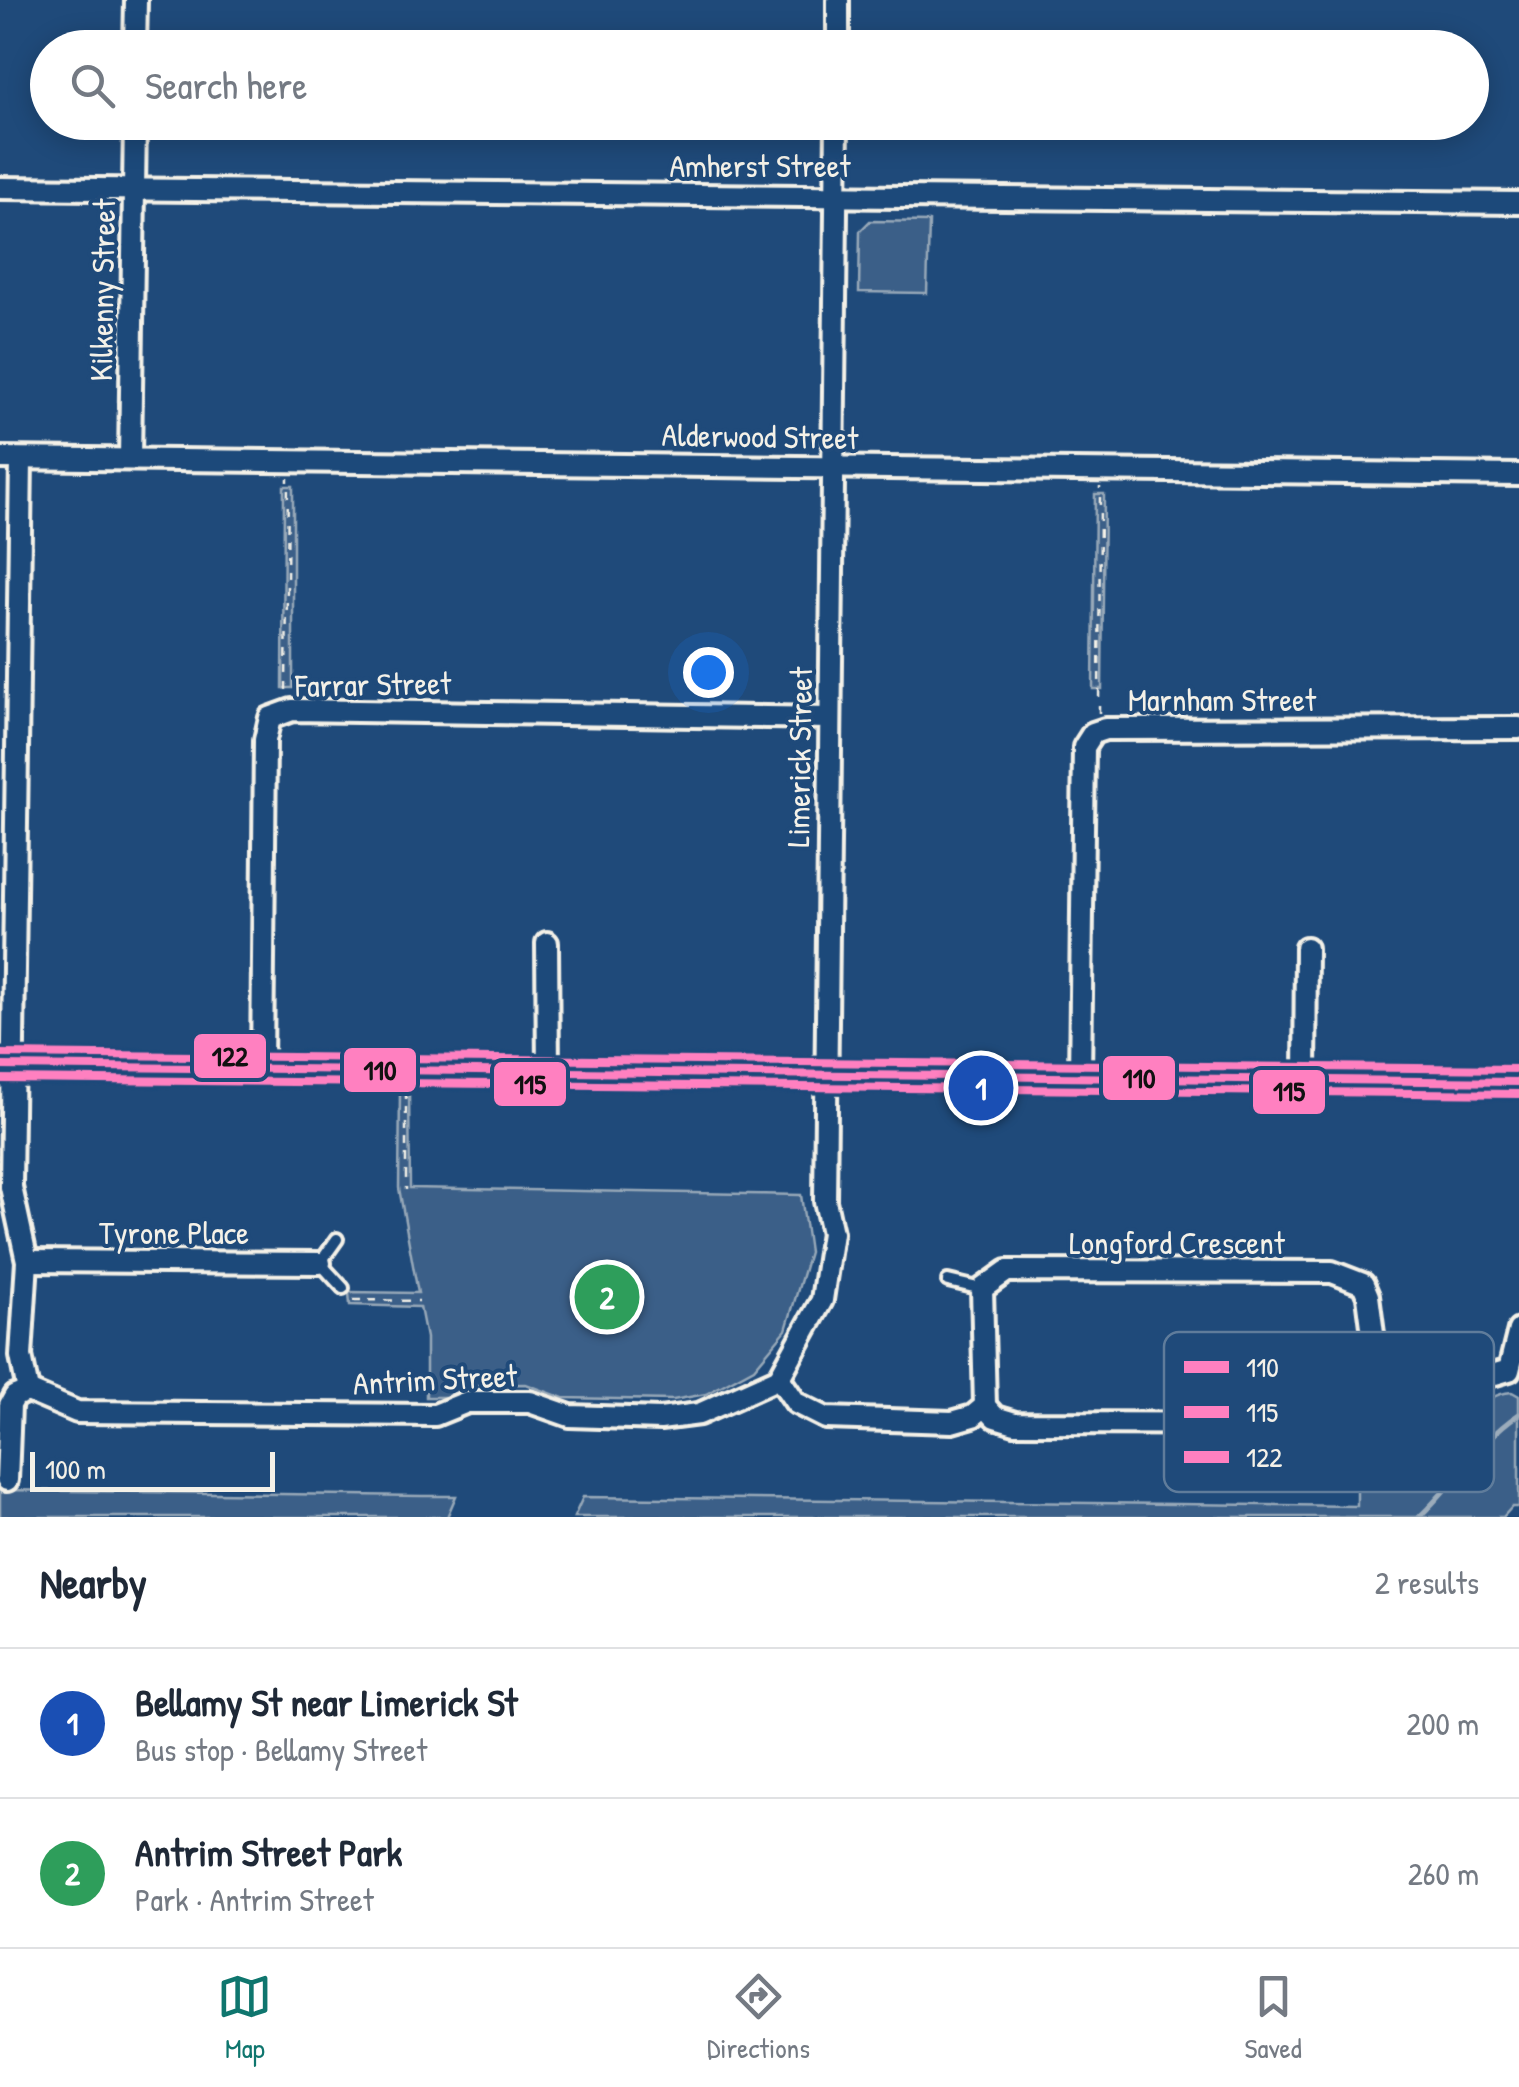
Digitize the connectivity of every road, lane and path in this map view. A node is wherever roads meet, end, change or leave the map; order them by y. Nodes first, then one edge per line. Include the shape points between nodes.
1 (136, 0) edge
2 (838, 0) edge
3 (136, 30) edge
4 (838, 30) edge
5 (134, 140) edge
6 (837, 140) edge
7 (0, 188) edge
8 (134, 190) junction
9 (837, 196) junction
10 (1519, 203) edge
11 (10, 458) edge
12 (130, 459) junction
13 (288, 460) junction
14 (833, 467) junction
15 (1101, 470) junction
16 (1519, 475) edge
17 (292, 710) junction
18 (829, 718) junction
19 (1519, 728) edge
20 (1104, 729) junction
21 (548, 943) dead end
22 (1306, 948) dead end
23 (7, 1066) edge
24 (262, 1069) junction
25 (406, 1070) junction
26 (548, 1072) junction
27 (826, 1075) junction
28 (1080, 1077) junction
29 (1304, 1081) junction
30 (1519, 1082) edge
31 (406, 1190) dead end
32 (337, 1239) dead end
33 (28, 1260) junction
34 (320, 1263) junction
35 (948, 1281) dead end
36 (343, 1288) joint
37 (982, 1289) junction
38 (420, 1301) dead end
39 (1519, 1330) edge
40 (1373, 1332) edge
41 (1514, 1374) edge
42 (779, 1378) junction
43 (28, 1391) junction
44 (985, 1406) junction
45 (1164, 1423) edge
46 (8, 1480) dead end

1 - 3 street
2 - 4 street
5 - 8 street, Kilkenny Street
6 - 9 street, Limerick Street
7 - 8 street, Amherst Street
8 - 9 street, Amherst Street
8 - 12 street, Kilkenny Street
9 - 10 street, Amherst Street
9 - 14 street, Limerick Street
11 - 12 street, Alderwood Street
11 - 23 street
12 - 13 street, Alderwood Street
13 - 14 street, Alderwood Street
13 - 17 path via 286,690
14 - 15 street, Alderwood Street
14 - 18 street, Limerick Street
15 - 16 street, Alderwood Street
15 - 20 path via 1097,709
17 - 18 street, Farrar Street
17 - 24 street, Farrar Street via 270,718 265,740
18 - 27 street, Limerick Street
19 - 20 street, Marnham Street
20 - 28 street, Marnham Street via 1084,746
21 - 26 street
22 - 29 street
23 - 24 street
23 - 33 street via 11,1187
24 - 25 street
25 - 26 street
25 - 31 path
26 - 27 street
27 - 28 street
27 - 42 street, Limerick Street via 829,1265 810,1329
28 - 29 street
29 - 30 street
32 - 34 lane
33 - 34 street, Tyrone Place
33 - 43 street via 21,1356
34 - 36 lane
35 - 37 lane
36 - 38 path via 352,1300
37 - 40 street, Longford Crescent via 1008,1271 1350,1276 1368,1296
37 - 44 street
39 - 41 street
42 - 43 street, Antrim Street via 699,1414 660,1419 570,1416 530,1402 467,1402 435,1415 77,1412
42 - 44 street via 796,1403 826,1418 952,1422
43 - 46 street via 10,1404
44 - 45 street via 1014,1423

